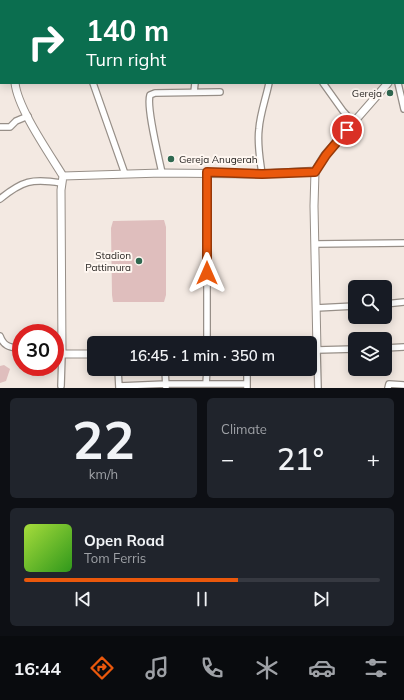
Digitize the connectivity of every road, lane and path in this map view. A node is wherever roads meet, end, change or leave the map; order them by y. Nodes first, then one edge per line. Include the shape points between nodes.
1 (15, 84) edge
2 (93, 84) edge
3 (195, 84) edge
4 (269, 84) edge
5 (324, 84) edge
6 (387, 84) edge
7 (398, 84) edge
8 (194, 92) junction
9 (220, 92) dead end
10 (404, 110) edge
11 (28, 116) junction
12 (354, 122) junction
13 (0, 127) edge
14 (207, 172) junction
15 (315, 172) junction
16 (162, 173) junction
17 (125, 174) junction
18 (262, 174) junction
19 (62, 180) junction
20 (0, 199) edge
21 (404, 243) edge
22 (315, 244) junction
23 (404, 302) edge
24 (392, 303) edge
25 (348, 306) edge
26 (316, 308) junction
27 (60, 324) edge
28 (0, 336) edge
29 (207, 336) edge
30 (314, 336) edge
31 (12, 347) edge
32 (404, 347) edge
33 (392, 348) edge
34 (348, 349) edge
35 (317, 350) edge
36 (64, 354) edge
37 (87, 354) edge
38 (60, 376) edge
39 (118, 376) edge
40 (165, 376) edge
41 (206, 376) edge
42 (316, 376) edge
43 (206, 384) junction
44 (404, 385) edge
45 (61, 386) dead end
46 (166, 386) edge
47 (247, 386) edge
48 (119, 387) edge
49 (317, 388) edge
50 (388, 388) edge

1 - 11 street
2 - 17 street
3 - 8 street
4 - 18 street via 258,131
5 - 12 street
6 - 12 street
7 - 10 street
8 - 9 street
8 - 16 street via 155,93 149,97
11 - 13 street via 10,127
11 - 19 street
12 - 15 street
14 - 16 street
14 - 18 street
14 - 29 street
15 - 18 street
15 - 22 street
16 - 17 street
17 - 19 street
19 - 20 street via 20,184
19 - 27 street
21 - 22 street
22 - 26 street
23 - 24 street
25 - 26 street
26 - 30 street
28 - 31 street via 5,345
32 - 33 street
34 - 35 street
36 - 37 street
38 - 45 street
39 - 48 street
40 - 46 street
41 - 43 street
42 - 49 street
43 - 46 street
43 - 47 street
44 - 50 street via 389,384
46 - 48 street

